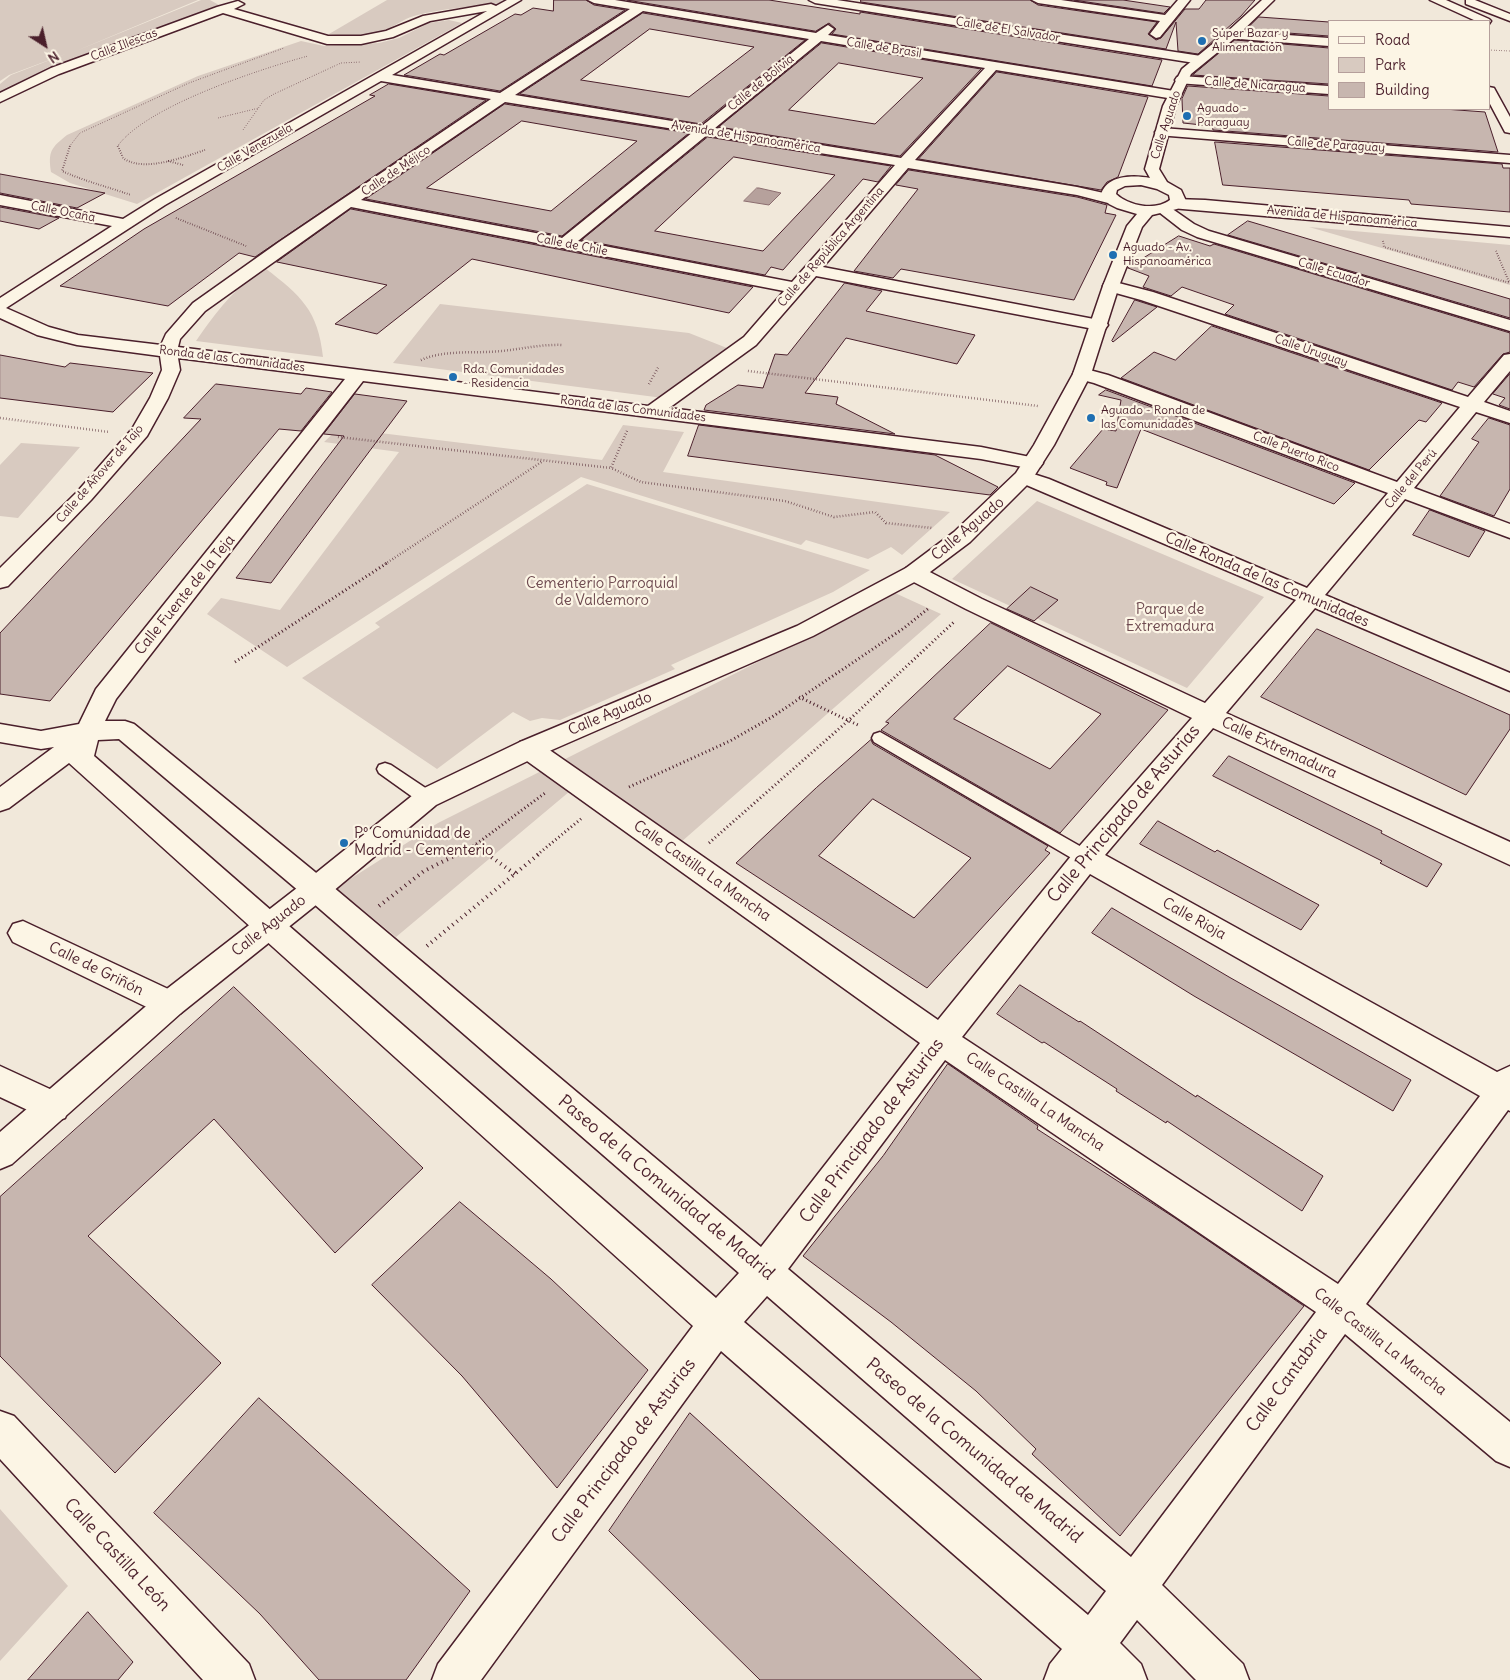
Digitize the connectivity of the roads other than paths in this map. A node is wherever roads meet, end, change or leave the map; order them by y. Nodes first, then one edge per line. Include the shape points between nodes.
1 (251, 0) edge
2 (515, 0) edge
3 (594, 0) edge
4 (815, 0) edge
5 (1038, 0) edge
6 (1184, 0) edge
7 (1268, 0) edge
8 (1436, 0) edge
9 (1466, 0) edge
10 (862, 3) edge
11 (502, 6) junction
12 (640, 8) junction
13 (221, 9) junction
14 (427, 18) junction
15 (1510, 18) edge
16 (1168, 19) junction
17 (1483, 20) edge
18 (475, 22) junction
19 (1231, 35) junction
20 (818, 37) junction
21 (1328, 42) edge
22 (1142, 51) junction
23 (1201, 60) junction
24 (993, 66) junction
25 (396, 68) junction
26 (379, 77) junction
27 (1181, 80) junction
28 (518, 87) junction
29 (1328, 90) edge
30 (1174, 95) junction
31 (503, 97) junction
32 (0, 98) edge
33 (1491, 98) edge
34 (716, 120) junction
35 (1510, 129) edge
36 (704, 130) junction
37 (1162, 132) junction
38 (909, 157) junction
39 (1510, 159) edge
40 (1152, 169) junction
41 (1130, 181) junction
42 (1161, 184) junction
43 (1117, 197) junction
44 (0, 200) edge
45 (349, 202) junction
46 (1165, 204) junction
47 (126, 224) junction
48 (1135, 226) junction
49 (1510, 226) edge
50 (1510, 232) edge
51 (565, 244) junction
52 (812, 270) junction
53 (1111, 286) junction
54 (796, 288) junction
55 (0, 305) edge
56 (0, 312) edge
57 (1099, 325) junction
58 (1510, 326) edge
59 (168, 350) junction
60 (1510, 359) edge
61 (1082, 374) junction
62 (358, 375) junction
63 (1472, 405) junction
64 (645, 410) junction
65 (1510, 417) edge
66 (1029, 470) junction
67 (1401, 490) junction
68 (1510, 532) edge
69 (914, 573) junction
70 (0, 582) edge
71 (1311, 598) junction
72 (1510, 682) edge
73 (1208, 715) junction
74 (88, 731) junction
75 (0, 733) edge
76 (880, 738) dead end
77 (529, 749) junction
78 (385, 769) dead end
79 (427, 798) junction
80 (0, 801) edge
81 (1510, 854) edge
82 (1086, 858) junction
83 (316, 889) junction
84 (268, 926) junction
85 (23, 933) dead end
86 (170, 1004) junction
87 (941, 1040) junction
88 (0, 1081) edge
89 (1508, 1089) edge
90 (53, 1107) junction
91 (0, 1153) edge
92 (764, 1272) junction
93 (1341, 1307) junction
94 (718, 1324) junction
95 (0, 1430) edge
96 (1510, 1447) edge
97 (1134, 1588) junction
98 (1092, 1646) junction
99 (233, 1680) edge
100 (454, 1680) edge
101 (1066, 1680) edge
102 (1125, 1680) edge
103 (1227, 1680) edge

1 - 13 street, Calle Illescas
2 - 11 street, Calle Venezuela
3 - 12 street, Calle de Brasil
4 - 10 street, Calle de El Salvador
5 - 16 street
6 - 16 street
7 - 19 street, Calle Aguado
8 - 17 street
9 - 15 street
10 - 20 street, Calle de Bolivia
10 - 22 street, Calle de El Salvador
11 - 14 street
11 - 18 street, Calle Venezuela
12 - 20 street, Calle de Brasil
12 - 28 street, Calle de Méjico
13 - 14 street via 327,40 361,40 389,34
13 - 32 street, Calle Illescas via 56,72
14 - 18 street via 449,16
16 - 22 street
18 - 25 street, Calle Venezuela
19 - 21 street
19 - 23 street, Calle Aguado
20 - 24 street, Calle de Brasil
20 - 34 street, Calle de Bolivia
22 - 23 street, Calle de El Salvador
23 - 27 street, Calle Aguado
24 - 30 street, Calle de Brasil
24 - 38 street, Calle de República Argentina
25 - 26 street, Calle Venezuela
25 - 28 street, Avenida de Hispanoamérica
26 - 31 street, Avenida de Hispanoamérica
26 - 47 street, Calle Venezuela
27 - 29 street, Calle de Nicaragua
27 - 30 street, Calle Aguado
28 - 31 street, Calle de Méjico
28 - 34 street, Avenida de Hispanoamérica
30 - 37 street, Calle Aguado
31 - 36 street, Avenida de Hispanoamérica
31 - 45 street, Calle de Méjico
33 - 35 street
34 - 36 street, Calle de Bolivia
34 - 38 street, Avenida de Hispanoamérica
36 - 38 street, Avenida de Hispanoamérica
36 - 51 street, Calle de Bolivia
37 - 39 street, Calle de Paraguay
37 - 40 street, Calle Aguado
38 - 43 street, Avenida de Hispanoamérica
38 - 52 street, Calle de República Argentina
40 - 41 street, Calle Aguado
40 - 42 street, Calle Aguado
41 - 42 street
41 - 43 street
42 - 46 street
43 - 46 street, Avenida de Hispanoamérica
43 - 48 street via 1131,214
44 - 47 street, Calle Ocaña
45 - 51 street, Calle de Chile
45 - 59 street, Calle de Méjico via 199,307 172,338
46 - 48 street, Calle Aguado
46 - 49 street, Avenida de Hispanoamérica via 1203,199
46 - 50 street, Avenida de Hispanoamérica
46 - 58 street, Calle Ecuador via 1188,227 1203,234
47 - 55 street, Calle Venezuela
48 - 53 street, Calle Aguado
51 - 54 street, Calle de Chile
52 - 54 street, Calle de República Argentina
52 - 57 street
53 - 57 street, Calle Aguado
53 - 63 street, Calle Uruguay
54 - 64 street, Calle de República Argentina via 750,342
56 - 59 street, Ronda de las Comunidades via 43,331 77,340
57 - 61 street, Calle Aguado
59 - 62 street, Ronda de las Comunidades
59 - 70 street, Calle de Añover de Tajo via 171,370 137,435 84,496
60 - 63 street, Calle del Perú
61 - 66 street, Calle Aguado
61 - 67 street, Calle Puerto Rico
62 - 64 street, Ronda de las Comunidades
62 - 74 street, Calle Fuente de la Teja via 105,694
63 - 65 street, Calle Uruguay
63 - 67 street, Calle del Perú
64 - 66 street, Ronda de las Comunidades via 980,453
66 - 69 street, Calle Aguado via 968,532
66 - 71 street, Calle Ronda de las Comunidades via 1042,483
67 - 68 street, Calle Puerto Rico
67 - 71 street, Calle del Perú
69 - 73 street, Calle Extremadura
69 - 77 street, Calle Aguado via 805,631
71 - 72 street, Calle Ronda de las Comunidades
71 - 73 street, Calle Principado de Asturias
73 - 81 street, Calle Extremadura
73 - 82 street, Calle Principado de Asturias
74 - 75 street, Paseo de la Comunidad de Madrid via 41,740
74 - 80 street, Calle Fuente de la Teja via 54,762
74 - 83 street, Paseo de la Comunidad de Madrid via 125,730
74 - 84 street via 80,759
76 - 82 lane, Calle Rioja
77 - 79 street, Calle Aguado
77 - 87 street, Calle Castilla La Mancha
78 - 79 lane
79 - 83 street, Calle Aguado
82 - 87 street, Calle Principado de Asturias
82 - 89 street, Calle Rioja
83 - 84 street, Calle Aguado
83 - 92 street, Paseo de la Comunidad de Madrid
84 - 86 street, Calle Aguado
84 - 94 street
85 - 86 street, Calle de Griñón
86 - 90 street, Calle Aguado
87 - 92 street, Calle Principado de Asturias
87 - 93 street, Calle Castilla La Mancha
88 - 90 street
89 - 93 street, Calle Cantabria
90 - 91 street, Calle Aguado
92 - 94 street, Calle Principado de Asturias
92 - 97 street, Paseo de la Comunidad de Madrid
93 - 96 street, Calle Castilla La Mancha
93 - 97 street, Calle Cantabria
94 - 98 street
94 - 100 street, Calle Principado de Asturias
95 - 99 street, Calle Castilla León
97 - 98 street, Calle Cantabria
97 - 103 street, Paseo de la Comunidad de Madrid
98 - 101 street, Calle Cantabria
98 - 102 street

